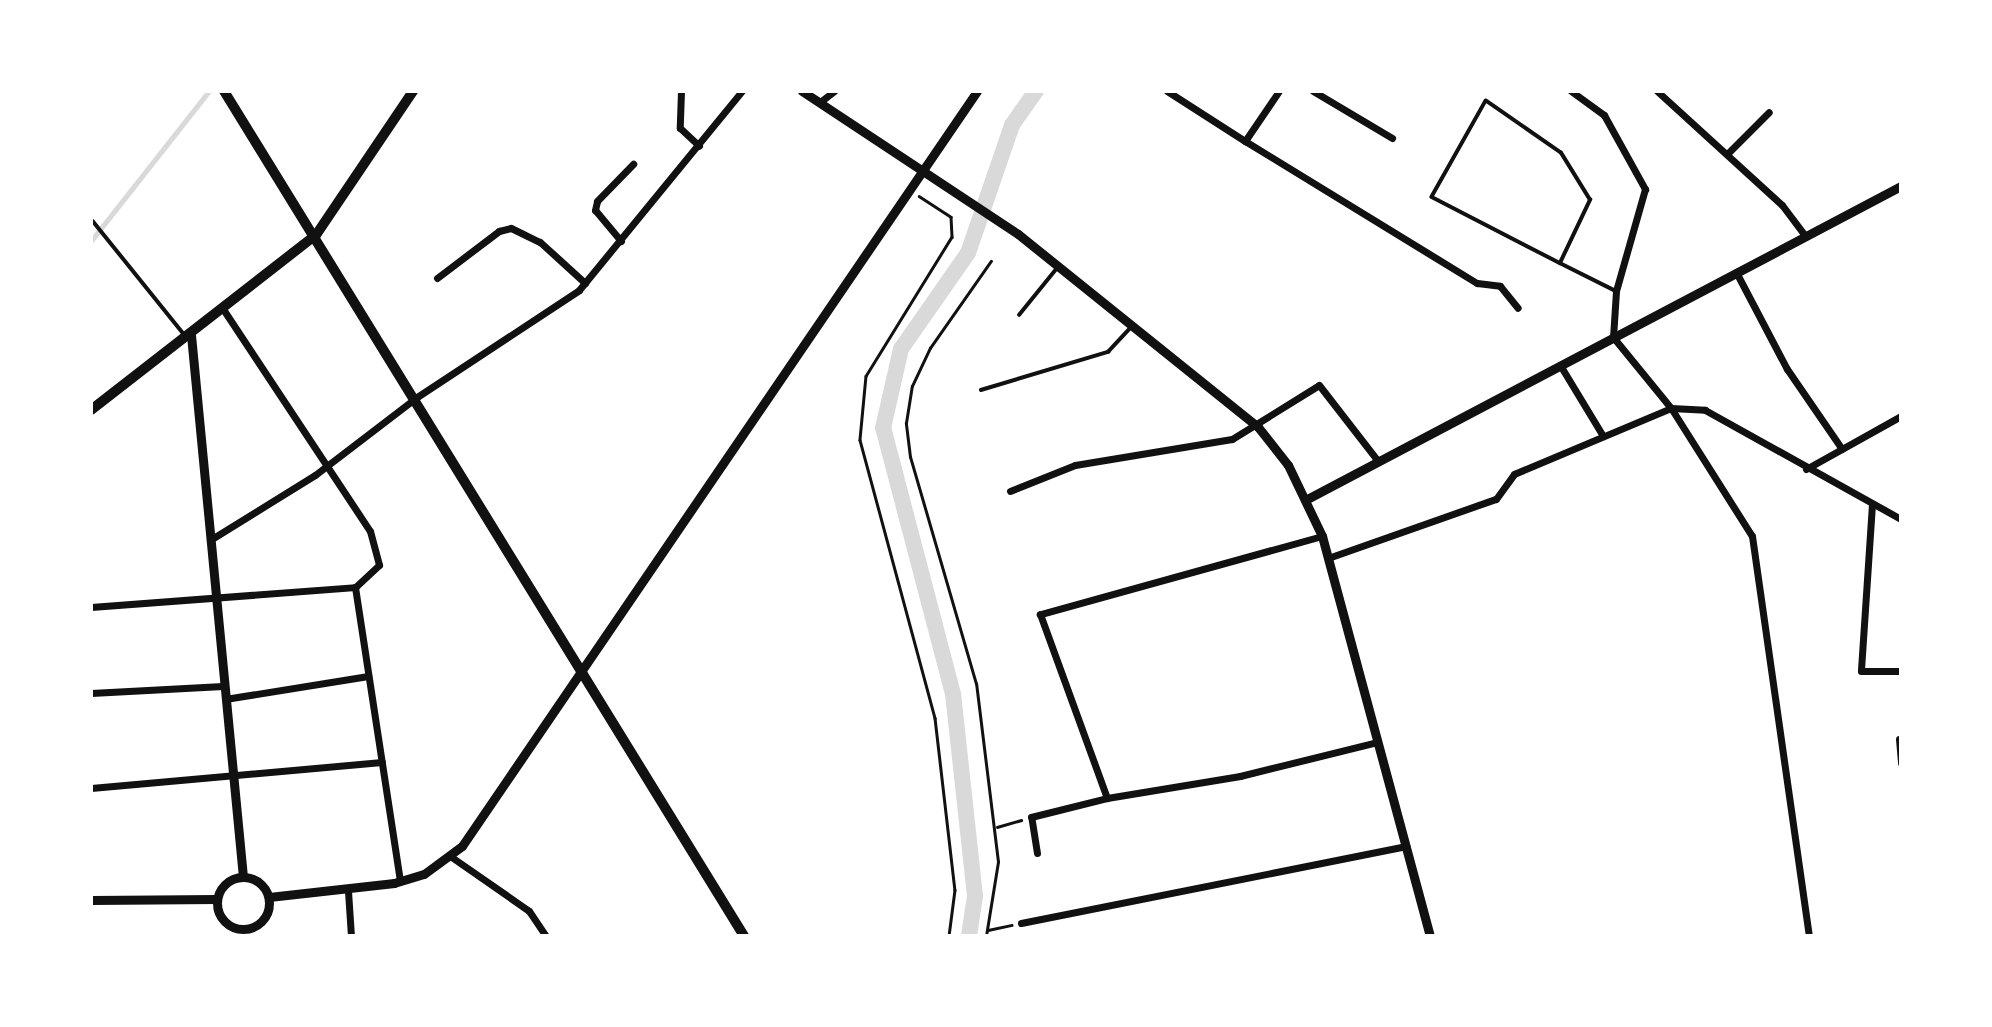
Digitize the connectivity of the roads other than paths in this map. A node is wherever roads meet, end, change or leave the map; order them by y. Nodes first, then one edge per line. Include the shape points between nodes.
1 (225, 91) edge
2 (413, 91) edge
3 (681, 91) edge
4 (742, 91) edge
5 (802, 91) edge
6 (834, 91) edge
7 (977, 91) edge
8 (1167, 91) edge
9 (1279, 91) edge
10 (1313, 91) edge
11 (1570, 91) edge
12 (1657, 91) edge
13 (820, 102) junction
14 (1769, 112) dead end
15 (1392, 138) dead end
16 (1245, 141) junction
17 (699, 146) junction
18 (1727, 155) junction
19 (633, 164) dead end
20 (926, 167) junction
21 (1901, 186) edge
22 (94, 222) dead end
23 (316, 235) junction
24 (1805, 235) junction
25 (621, 240) junction
26 (1560, 263) junction
27 (1058, 266) junction
28 (1736, 272) junction
29 (437, 278) dead end
30 (585, 283) junction
31 (1615, 292) junction
32 (1518, 307) dead end
33 (223, 309) junction
34 (1019, 315) dead end
35 (1132, 325) junction
36 (189, 337) junction
37 (1613, 337) junction
38 (1560, 365) junction
39 (981, 390) dead end
40 (417, 397) junction
41 (1671, 408) junction
42 (91, 410) edge
43 (1901, 416) edge
44 (1258, 428) junction
45 (1603, 436) junction
46 (1842, 449) junction
47 (1378, 461) junction
48 (329, 465) junction
49 (1806, 469) junction
50 (1010, 491) dead end
51 (1309, 498) junction
52 (1872, 505) junction
53 (1901, 519) edge
54 (1322, 536) junction
55 (210, 540) junction
56 (1328, 558) junction
57 (355, 587) junction
58 (215, 597) junction
59 (91, 607) edge
60 (585, 670) junction
61 (1901, 670) edge
62 (369, 676) junction
63 (223, 686) junction
64 (91, 693) edge
65 (225, 699) junction
66 (1899, 739) edge
67 (1377, 742) junction
68 (382, 762) junction
69 (1901, 763) edge
70 (234, 775) junction
71 (91, 788) edge
72 (1107, 798) junction
73 (1406, 846) junction
74 (1037, 853) dead end
75 (450, 856) junction
76 (243, 877) junction
77 (400, 881) junction
78 (348, 891) junction
79 (269, 897) junction
80 (217, 899) junction
81 (91, 901) edge
82 (1021, 923) road end
83 (246, 933) edge
84 (351, 936) edge
85 (546, 936) edge
86 (744, 936) edge
87 (1430, 936) edge
88 (1809, 936) edge

1 - 23 main road
2 - 23 main road
3 - 17 street via 680,128
4 - 17 street
5 - 13 street
6 - 13 street
7 - 20 street
8 - 16 street
9 - 16 street
10 - 15 street
11 - 31 street via 1604,115 1645,188
12 - 18 street
13 - 20 street
14 - 18 street
16 - 32 street via 1477,283 1500,286
17 - 25 street
18 - 24 street
19 - 25 street via 597,201 595,210
20 - 27 street
20 - 60 street
21 - 24 street
22 - 36 lane
23 - 33 main road
23 - 40 main road
24 - 28 street
25 - 30 street
26 - 26 lane via 1432,197 1486,102 1561,153 1590,200
26 - 31 lane
27 - 34 lane
27 - 35 street
28 - 37 street
28 - 46 street via 1787,369
29 - 30 street via 499,231 511,229 540,242
30 - 40 street
31 - 37 street
33 - 36 main road
33 - 48 street
35 - 39 lane via 1108,352
35 - 44 street
36 - 42 main road
36 - 55 street
37 - 38 street
37 - 41 street
38 - 45 street
38 - 47 street
40 - 48 street
40 - 60 main road
41 - 45 street
41 - 49 street via 1705,410
41 - 88 street via 1752,536
43 - 46 street
44 - 47 street via 1313,387 1325,386
44 - 50 street via 1210,444 1075,465
44 - 51 street
45 - 56 street via 1514,474 1496,499
46 - 49 street
47 - 51 street
48 - 55 street
48 - 57 street via 370,531 379,565
49 - 52 street
51 - 54 street
52 - 53 street
52 - 61 street via 1861,671
54 - 56 street
54 - 72 street via 1040,614
55 - 58 street
56 - 67 street
57 - 58 street
57 - 62 street
58 - 59 street
58 - 63 street
60 - 75 street
60 - 86 main road
62 - 65 street
62 - 68 street
63 - 64 street
63 - 65 street
65 - 70 street
66 - 69 street
67 - 72 street via 1240,776
67 - 73 street
68 - 70 street
68 - 77 street
70 - 71 street
70 - 76 street
72 - 74 street via 1031,817
73 - 82 street
73 - 87 street
75 - 77 street
75 - 85 street via 529,911
76 - 79 street via 262,885
76 - 80 street via 230,881
77 - 78 street
78 - 79 street
78 - 84 street
79 - 83 street via 266,917
80 - 81 street
80 - 83 street via 223,920

